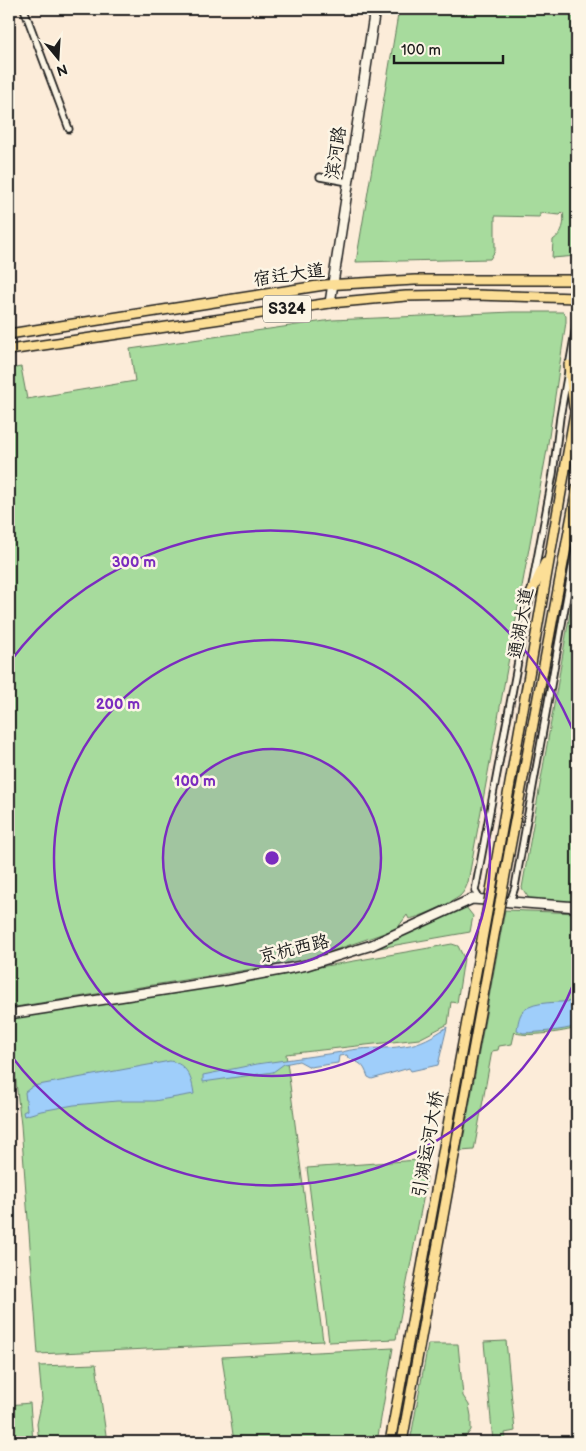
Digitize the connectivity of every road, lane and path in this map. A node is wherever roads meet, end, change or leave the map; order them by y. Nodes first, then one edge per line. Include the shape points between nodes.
1 (24, 9) edge
2 (375, 9) edge
3 (69, 129) dead end
4 (320, 178) dead end
5 (348, 182) junction
6 (577, 280) edge
7 (331, 285) junction
8 (577, 298) edge
9 (330, 303) junction
10 (577, 321) edge
11 (9, 334) edge
12 (9, 350) edge
13 (569, 365) junction
14 (577, 400) edge
15 (575, 412) junction
16 (577, 488) edge
17 (576, 503) edge
18 (577, 540) edge
19 (550, 552) junction
20 (531, 594) junction
21 (498, 852) joint
22 (509, 853) joint
23 (479, 898) junction
24 (510, 902) junction
25 (577, 907) edge
26 (9, 1014) edge
27 (390, 1442) edge
28 (402, 1442) edge

1 - 3 street
2 - 5 main road, 滨河路
4 - 5 street
5 - 7 main road, 滨河路
6 - 7 main road, 宿迁大道 / S324 via 415,280
7 - 9 main road, 滨河路
7 - 11 main road, 宿迁大道 / S324
8 - 9 main road, 宿迁大道 / S324 via 406,296
9 - 12 main road, 宿迁大道 / S324
10 - 13 street
13 - 15 main road
13 - 20 street
14 - 15 main road, 通湖大道
15 - 19 main road, 通湖大道
16 - 17 main road, 通湖大道
17 - 22 main road, 通湖大道
18 - 24 street via 516,887
19 - 20 main road
19 - 21 main road, 通湖大道
20 - 23 street via 475,891
21 - 27 main road, 引湖运河大桥, bridge
22 - 28 main road, 引湖运河大桥, bridge
23 - 24 main road, 京杭西路
23 - 26 main road, 京杭西路 via 372,945 308,965
24 - 25 main road, 京杭西路

